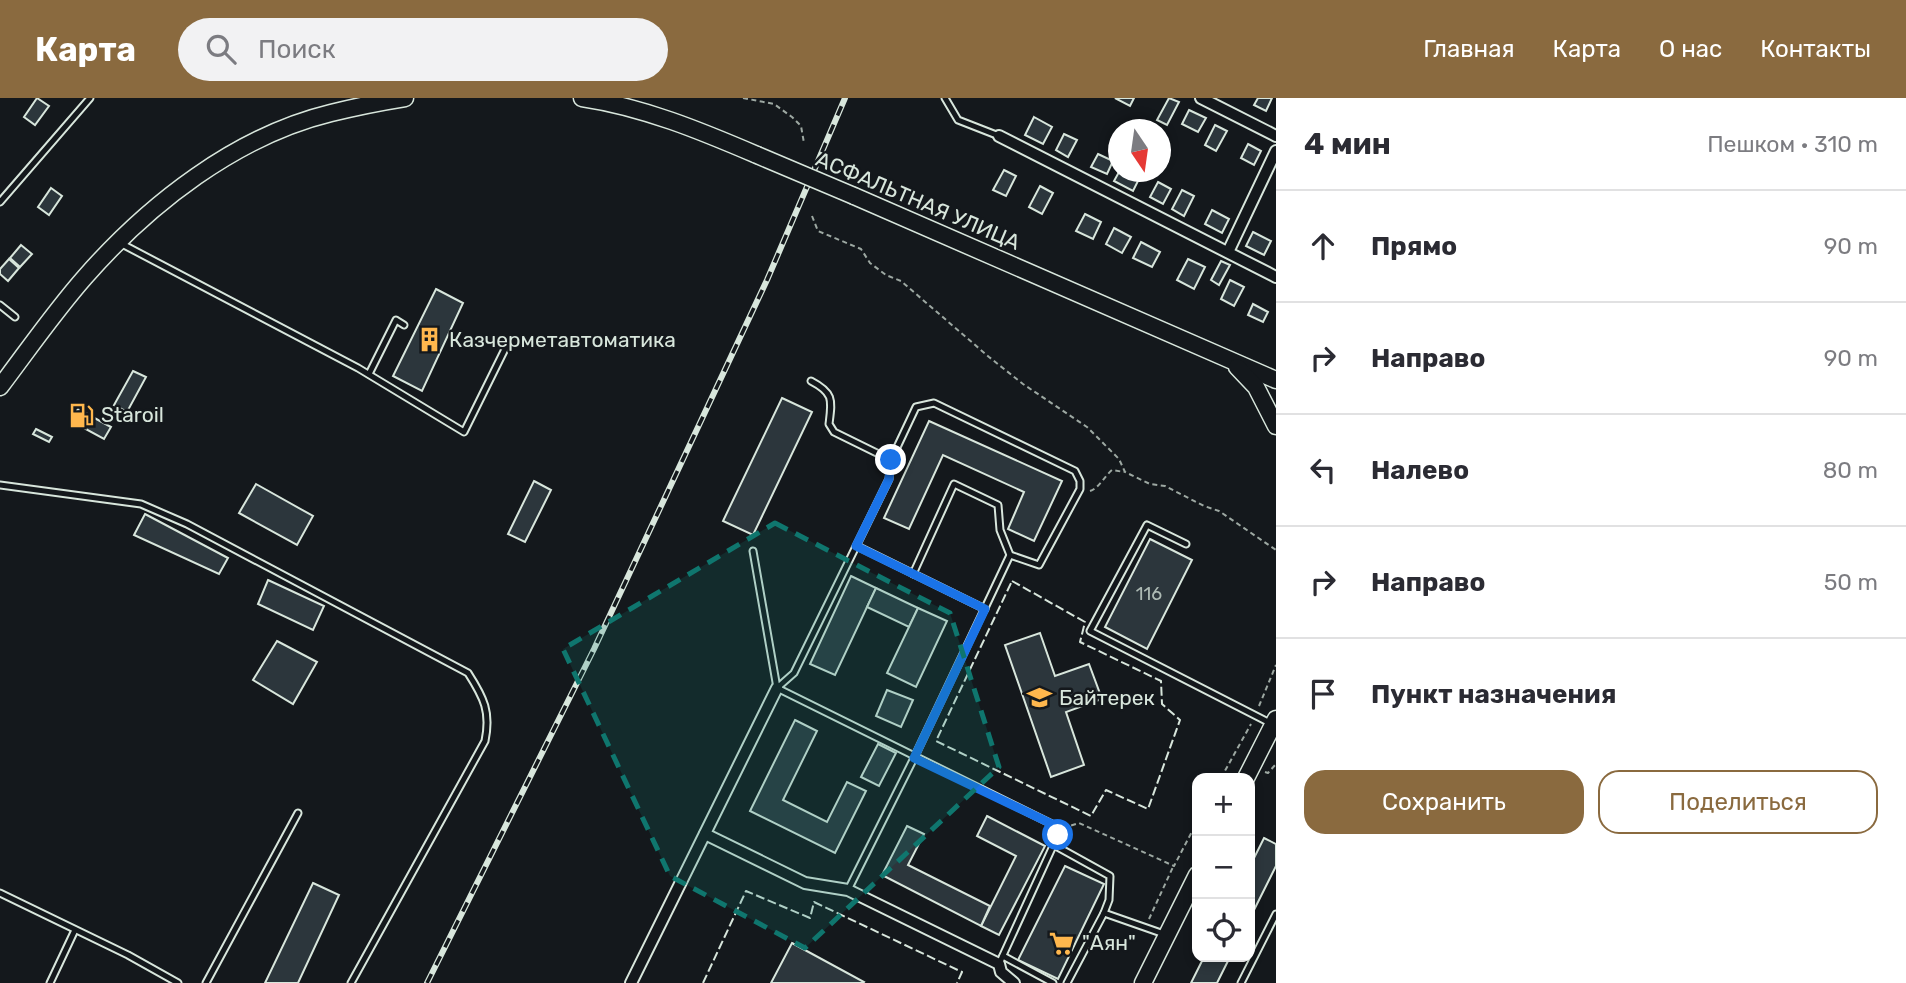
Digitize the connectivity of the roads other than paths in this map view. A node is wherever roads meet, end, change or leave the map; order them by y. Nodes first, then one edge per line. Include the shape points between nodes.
1 (90, 98) edge
2 (405, 98) edge
3 (582, 98) edge
4 (945, 98) edge
5 (1201, 98) edge
6 (999, 136) joint
7 (1276, 136) edge
8 (1276, 150) edge
9 (0, 202) edge
10 (119, 242) junction
11 (1228, 252) junction
12 (1276, 277) edge
13 (0, 304) edge
14 (15, 317) dead end
15 (404, 325) dead end
16 (508, 345) dead end
17 (1230, 361) junction
18 (369, 374) junction
19 (1276, 380) edge
20 (811, 381) dead end
21 (0, 387) edge
22 (1276, 426) edge
23 (891, 460) junction
24 (0, 485) edge
25 (1186, 544) dead end
26 (856, 546) junction
27 (753, 551) dead end
28 (1010, 555) junction
29 (913, 574) junction
30 (985, 609) junction
31 (777, 688) junction
32 (1274, 722) edge
33 (914, 758) junction
34 (1248, 773) edge
35 (298, 813) dead end
36 (705, 834) junction
37 (1054, 845) junction
38 (1192, 885) edge
39 (848, 890) junction
40 (0, 893) edge
41 (1104, 913) junction
42 (1276, 914) edge
43 (75, 930) junction
44 (1167, 935) junction
45 (1001, 960) junction
46 (50, 983) edge
47 (178, 983) edge
48 (206, 983) edge
49 (351, 983) edge
50 (631, 983) edge
51 (1014, 983) edge
52 (1054, 983) edge
53 (1067, 983) edge
54 (1143, 983) edge
55 (1241, 983) edge

1 - 9 lane
2 - 10 main road via 330,113 243,148 211,165 152,209
3 - 17 main road, АСФАЛЬТНАЯ УЛИЦА, bridge via 706,133
4 - 6 lane via 958,120
5 - 7 street
6 - 11 street
8 - 11 street
10 - 18 lane
10 - 21 main road via 86,276
11 - 12 street
13 - 14 lane
15 - 18 lane via 396,320
16 - 18 lane via 464,432
17 - 19 main road, АСФАЛЬТНАЯ УЛИЦА
17 - 22 main road via 1256,387
20 - 23 lane via 824,388 832,401 829,424 834,432
23 - 26 lane via 889,479
23 - 28 lane via 916,407 934,403 1075,471 1080,489 1039,565
24 - 49 lane via 141,504 468,673 484,698 489,724 485,741
25 - 32 lane via 1147,525 1090,631
26 - 29 lane
26 - 31 lane via 794,673
27 - 31 lane
28 - 29 lane via 1000,530 998,505 954,484
28 - 30 lane
29 - 30 lane
30 - 33 lane
31 - 33 lane
31 - 36 street
32 - 34 main road
33 - 37 lane via 1054,825 1058,830
33 - 39 lane
35 - 48 lane
36 - 39 street via 805,883
36 - 50 street
37 - 41 lane via 1110,876
37 - 45 lane
38 - 44 main road
39 - 45 street
40 - 43 lane
41 - 44 lane
41 - 53 lane
42 - 55 lane
43 - 46 lane
43 - 47 lane
44 - 54 main road
45 - 51 street via 1001,972
45 - 52 lane

